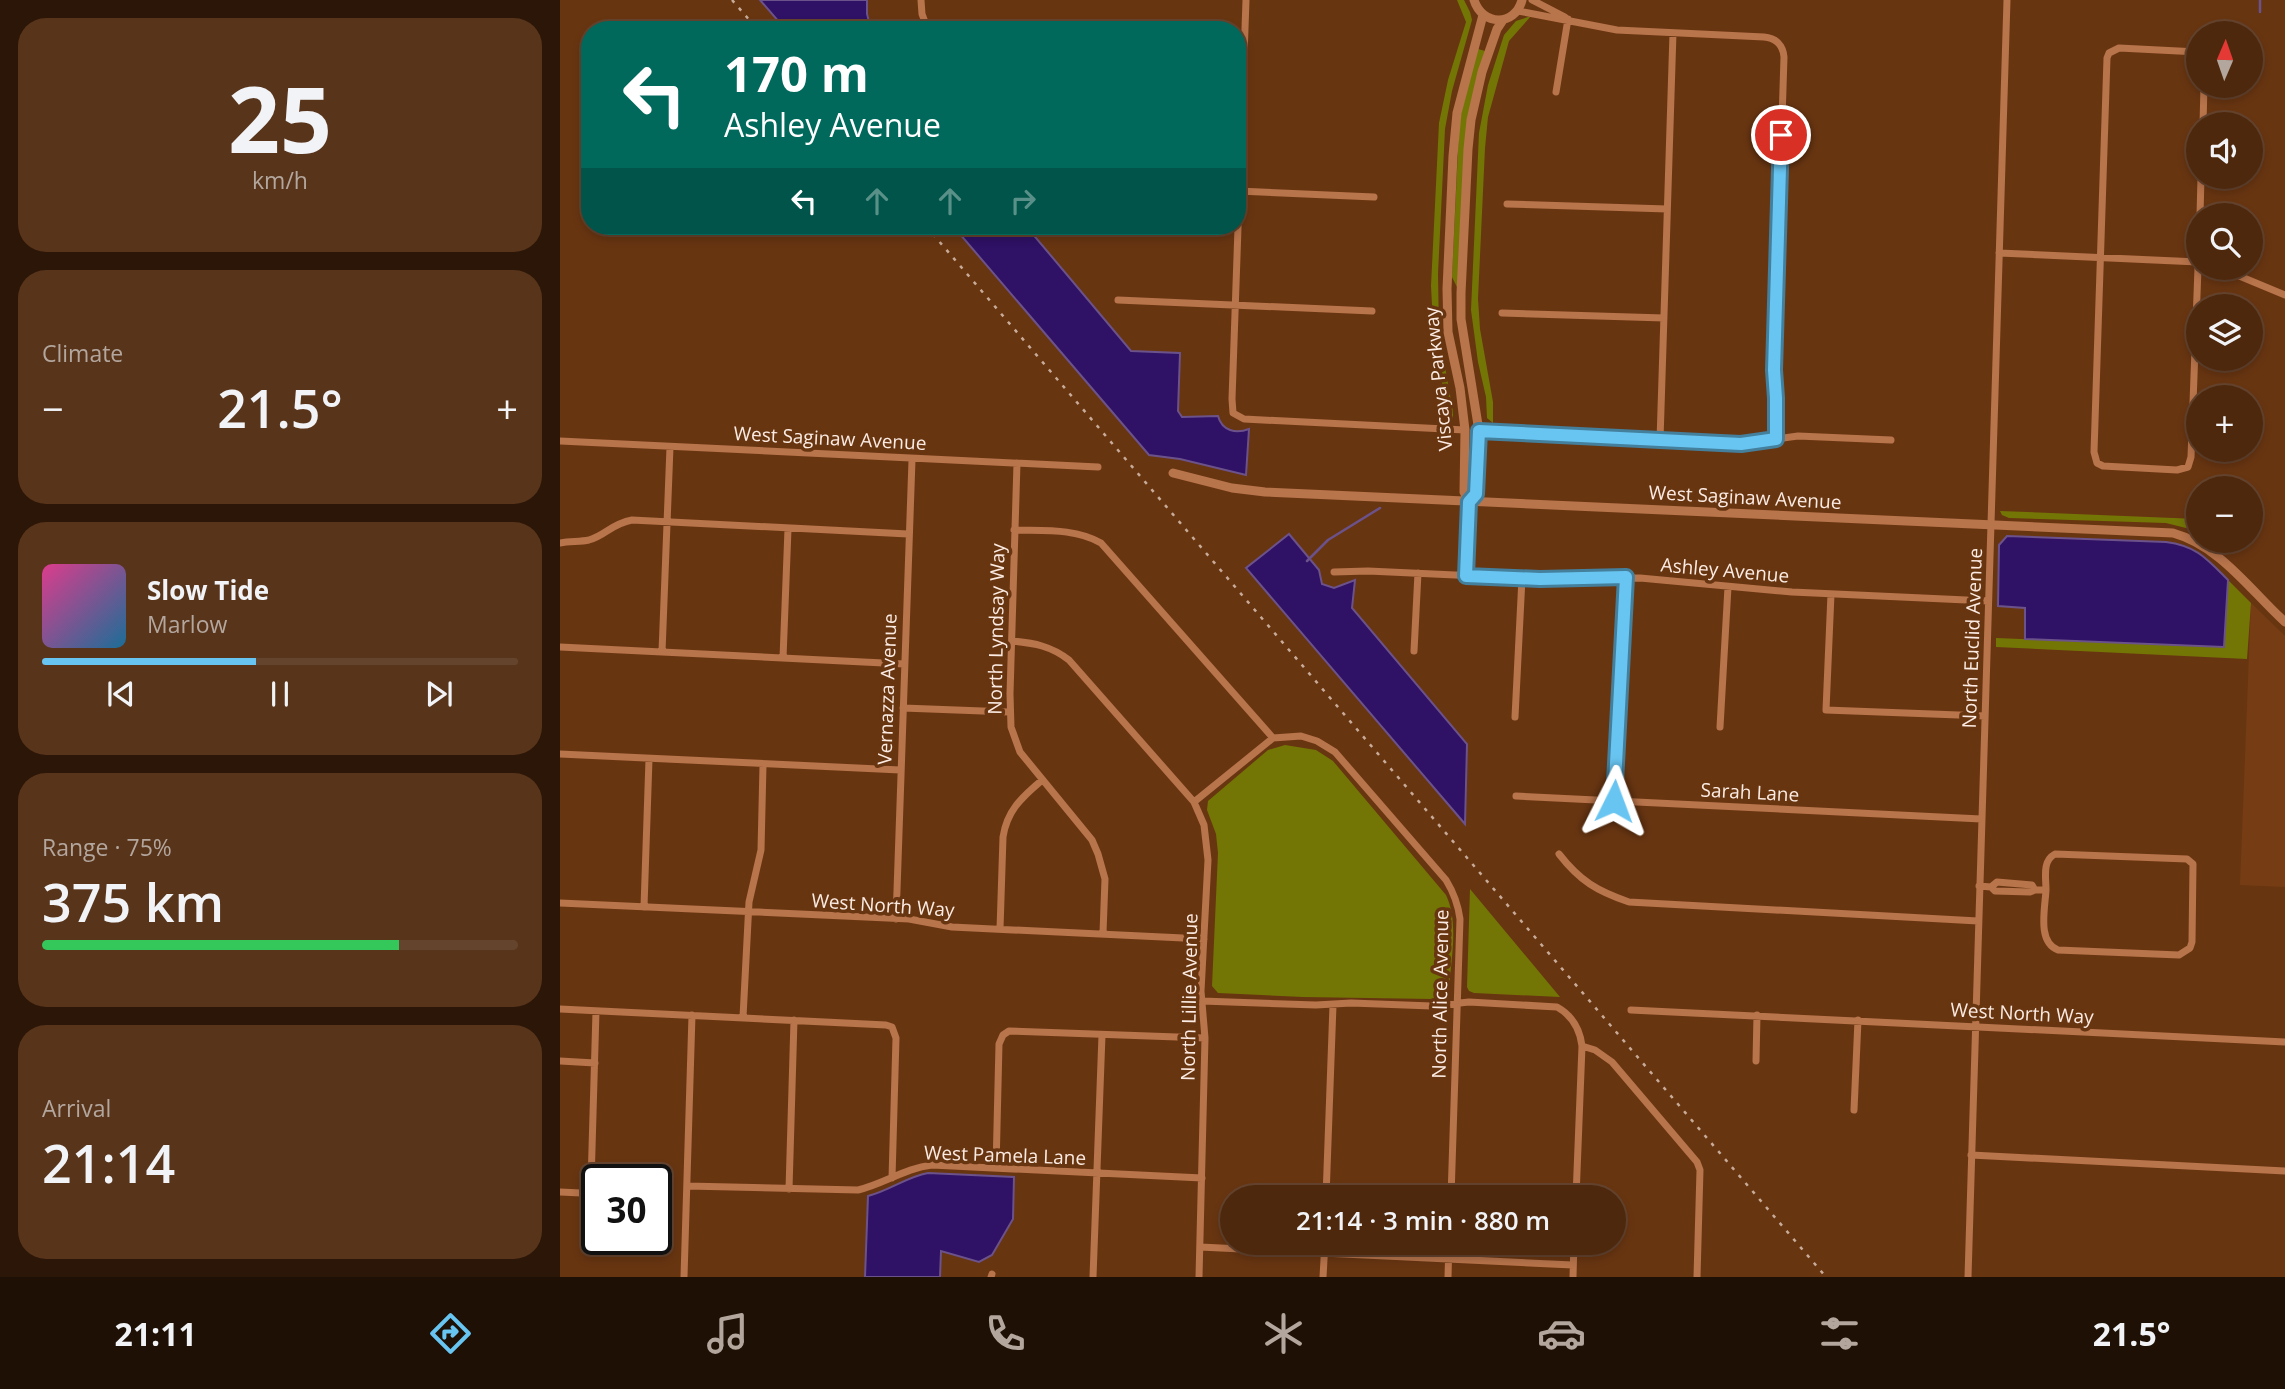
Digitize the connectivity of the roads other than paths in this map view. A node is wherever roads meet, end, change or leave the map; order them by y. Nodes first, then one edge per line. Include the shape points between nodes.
1 (921, 0) edge
2 (1247, 0) edge
3 (1522, 0) edge
4 (1532, 0) edge
5 (2007, 0) edge
6 (1473, 1) edge
7 (1518, 10) junction
8 (1483, 15) junction
9 (1568, 19) junction
10 (1503, 20) junction
11 (925, 21) edge
12 (1245, 21) edge
13 (1673, 33) junction
14 (2186, 51) edge
15 (1556, 92) dead end
16 (1246, 191) edge
17 (1374, 197) dead end
18 (1507, 204) dead end
19 (1667, 209) junction
20 (1238, 235) edge
21 (1999, 253) junction
22 (2099, 256) junction
23 (2186, 261) edge
24 (2198, 280) edge
25 (2249, 280) edge
26 (1447, 289) junction
27 (2285, 295) edge
28 (1118, 300) dead end
29 (1236, 304) junction
30 (1372, 311) dead end
31 (1502, 313) dead end
32 (1664, 318) junction
33 (1464, 342) junction
34 (1465, 430) junction
35 (1479, 431) junction
36 (1776, 439) junction
37 (1660, 440) junction
38 (1891, 440) dead end
39 (560, 441) edge
40 (670, 447) junction
41 (912, 460) junction
42 (1017, 463) junction
43 (1098, 467) dead end
44 (1173, 472) dead end
45 (1469, 502) junction
46 (668, 522) junction
47 (1992, 526) junction
48 (789, 529) junction
49 (1014, 530) junction
50 (908, 534) junction
51 (560, 543) edge
52 (1334, 572) dead end
53 (1418, 573) junction
54 (1466, 576) junction
55 (1626, 577) junction
56 (1522, 578) junction
57 (1728, 587) junction
58 (1831, 594) junction
59 (1988, 601) junction
60 (2285, 622) edge
61 (1012, 641) junction
62 (560, 647) edge
63 (1414, 651) dead end
64 (662, 652) junction
65 (783, 658) junction
66 (904, 664) junction
67 (903, 708) junction
68 (1009, 712) junction
69 (1985, 716) junction
70 (1515, 717) dead end
71 (1720, 727) dead end
72 (1272, 738) junction
73 (560, 754) edge
74 (649, 759) junction
75 (763, 765) junction
76 (900, 770) junction
77 (1041, 780) junction
78 (1516, 796) dead end
79 (1614, 801) junction
80 (1194, 802) junction
81 (1981, 819) junction
82 (1559, 854) dead end
83 (1979, 886) junction
84 (2046, 890) junction
85 (560, 903) edge
86 (644, 907) junction
87 (749, 913) junction
88 (896, 919) junction
89 (1978, 921) junction
90 (1000, 929) junction
91 (1103, 933) junction
92 (1204, 939) junction
93 (1202, 1001) junction
94 (1458, 1003) junction
95 (1333, 1005) junction
96 (560, 1009) edge
97 (1631, 1010) dead end
98 (596, 1011) junction
99 (692, 1015) junction
100 (1757, 1015) junction
101 (743, 1017) junction
102 (794, 1020) junction
103 (1858, 1020) junction
104 (1975, 1026) junction
105 (1102, 1035) junction
106 (1205, 1038) junction
107 (2285, 1042) edge
108 (1582, 1046) junction
109 (560, 1061) edge
110 (1756, 1061) dead end
111 (595, 1063) junction
112 (1854, 1110) dead end
113 (1971, 1155) junction
114 (996, 1168) junction
115 (2285, 1171) edge
116 (1096, 1173) junction
117 (891, 1178) junction
118 (1202, 1178) junction
119 (1326, 1185) edge
120 (1451, 1185) edge
121 (1576, 1185) edge
122 (687, 1186) junction
123 (789, 1189) junction
124 (560, 1192) edge
125 (1200, 1247) junction
126 (1220, 1248) edge
127 (1324, 1255) edge
128 (1360, 1255) edge
129 (1449, 1255) edge
130 (1573, 1255) edge
131 (1449, 1260) junction
132 (1573, 1265) junction
133 (684, 1277) edge
134 (1093, 1277) edge
135 (1199, 1277) edge
136 (1323, 1277) edge
137 (1448, 1277) edge
138 (1573, 1277) edge
139 (1697, 1277) edge
140 (1968, 1277) edge

1 - 11 street
2 - 12 street
3 - 7 street
4 - 9 street
5 - 21 street, North Euclid Avenue
6 - 8 street
7 - 9 street
7 - 10 street
8 - 10 street
8 - 26 street, Viscaya Parkway via 1457,113
9 - 13 street via 1617,30
9 - 15 street
10 - 33 street, Viscaya Parkway via 1482,72 1471,120 1461,293
13 - 19 street
13 - 36 street via 1764,37 1780,45 1784,57
14 - 22 street via 2119,48 2109,53
16 - 17 street
18 - 19 street
19 - 32 street
20 - 29 street
21 - 22 street
21 - 47 street, North Euclid Avenue
22 - 23 street
22 - 24 street via 2094,453 2103,466 2188,467
25 - 27 street
26 - 33 street via 1455,294 1458,334
26 - 34 street, Viscaya Parkway via 1448,332
28 - 29 street
29 - 30 street
29 - 34 street via 1233,414 1244,419
31 - 32 street
32 - 37 street
33 - 35 street, Viscaya Parkway
34 - 45 street, Viscaya Parkway via 1464,492
35 - 37 street
35 - 45 street, Viscaya Parkway via 1476,494
36 - 37 street via 1741,444
36 - 38 street
39 - 40 street, West Saginaw Avenue
40 - 41 street, West Saginaw Avenue
40 - 46 street
41 - 42 street, West Saginaw Avenue
41 - 50 street, Vernazza Avenue
42 - 43 street, West Saginaw Avenue
42 - 49 street, North Lyndsay Way
44 - 45 street, West Saginaw Avenue via 1248,491
45 - 47 street, West Saginaw Avenue
45 - 54 street
46 - 48 street
46 - 51 street via 621,522 589,540
46 - 64 street
47 - 59 street, North Euclid Avenue
47 - 60 street, West Saginaw Avenue via 2187,536 2214,552
48 - 50 street
48 - 65 street
49 - 61 street, North Lyndsay Way
49 - 72 street via 1076,533 1101,543
50 - 66 street, Vernazza Avenue
52 - 53 street, Ashley Avenue
53 - 54 street, Ashley Avenue
53 - 63 street
54 - 56 street, Ashley Avenue
55 - 56 street, Ashley Avenue
55 - 57 street, Ashley Avenue
55 - 79 street
56 - 70 street
57 - 58 street, Ashley Avenue
57 - 71 street
58 - 59 street, Ashley Avenue
58 - 69 street via 1826,710
59 - 69 street, North Euclid Avenue
61 - 68 street, North Lyndsay Way
61 - 80 street, North Lillie Avenue via 1047,646 1069,660
62 - 64 street
64 - 65 street
65 - 66 street
66 - 67 street, Vernazza Avenue
67 - 68 street
67 - 76 street, Vernazza Avenue
68 - 77 street, North Lyndsay Way via 1014,742
69 - 81 street, North Euclid Avenue
72 - 80 street
72 - 94 street, North Alice Avenue via 1301,736 1335,752 1446,880 1460,919
73 - 74 street
74 - 75 street
74 - 86 street
75 - 76 street
75 - 87 street via 761,850
76 - 88 street, Vernazza Avenue
77 - 90 street via 1018,801 1005,823
77 - 91 street, North Lyndsay Way via 1098,854 1105,879
78 - 79 street, Sarah Lane
79 - 81 street, Sarah Lane
80 - 92 street, North Lillie Avenue via 1208,846
81 - 83 street, North Euclid Avenue
82 - 89 street via 1588,884 1629,902
83 - 84 street via 1995,891
83 - 89 street, North Euclid Avenue
84 - 84 street via 2046,863 2055,854 2187,859 2194,875 2190,948 2179,955 2051,948 2045,937
85 - 86 street, West North Way
86 - 87 street, West North Way
87 - 88 street, West North Way
87 - 101 street
88 - 90 street, West North Way
89 - 104 street, North Euclid Avenue
90 - 91 street, West North Way
91 - 92 street, West North Way
92 - 93 street, North Lillie Avenue
93 - 95 street
93 - 106 street, North Lillie Avenue
94 - 95 street
94 - 108 street via 1557,1007 1577,1027
94 - 120 street, North Alice Avenue
95 - 119 street
96 - 98 street
97 - 100 street, West North Way
98 - 99 street
98 - 111 street
99 - 101 street
99 - 122 street
100 - 103 street, West North Way
100 - 110 street
101 - 102 street
102 - 117 street via 892,1027 896,1038
102 - 123 street
103 - 104 street, West North Way
103 - 112 street
104 - 107 street, West North Way
104 - 113 street, North Euclid Avenue
105 - 106 street
105 - 114 street via 1014,1030 1003,1035 999,1044
105 - 116 street
106 - 118 street, North Lillie Avenue
108 - 121 street
108 - 139 street via 1612,1062 1697,1162
109 - 111 street
111 - 124 street via 589,1189
113 - 115 street
113 - 140 street, North Euclid Avenue
114 - 116 street, West Pamela Lane
114 - 117 street, West Pamela Lane via 932,1165
116 - 118 street, West Pamela Lane
116 - 134 street
117 - 123 street, West Pamela Lane via 858,1190
118 - 125 street, North Lillie Avenue
122 - 123 street, West Pamela Lane
122 - 133 street
125 - 126 street
125 - 135 street, North Lillie Avenue
127 - 136 street
128 - 131 street
129 - 131 street
130 - 132 street
131 - 132 street
131 - 137 street
132 - 138 street

